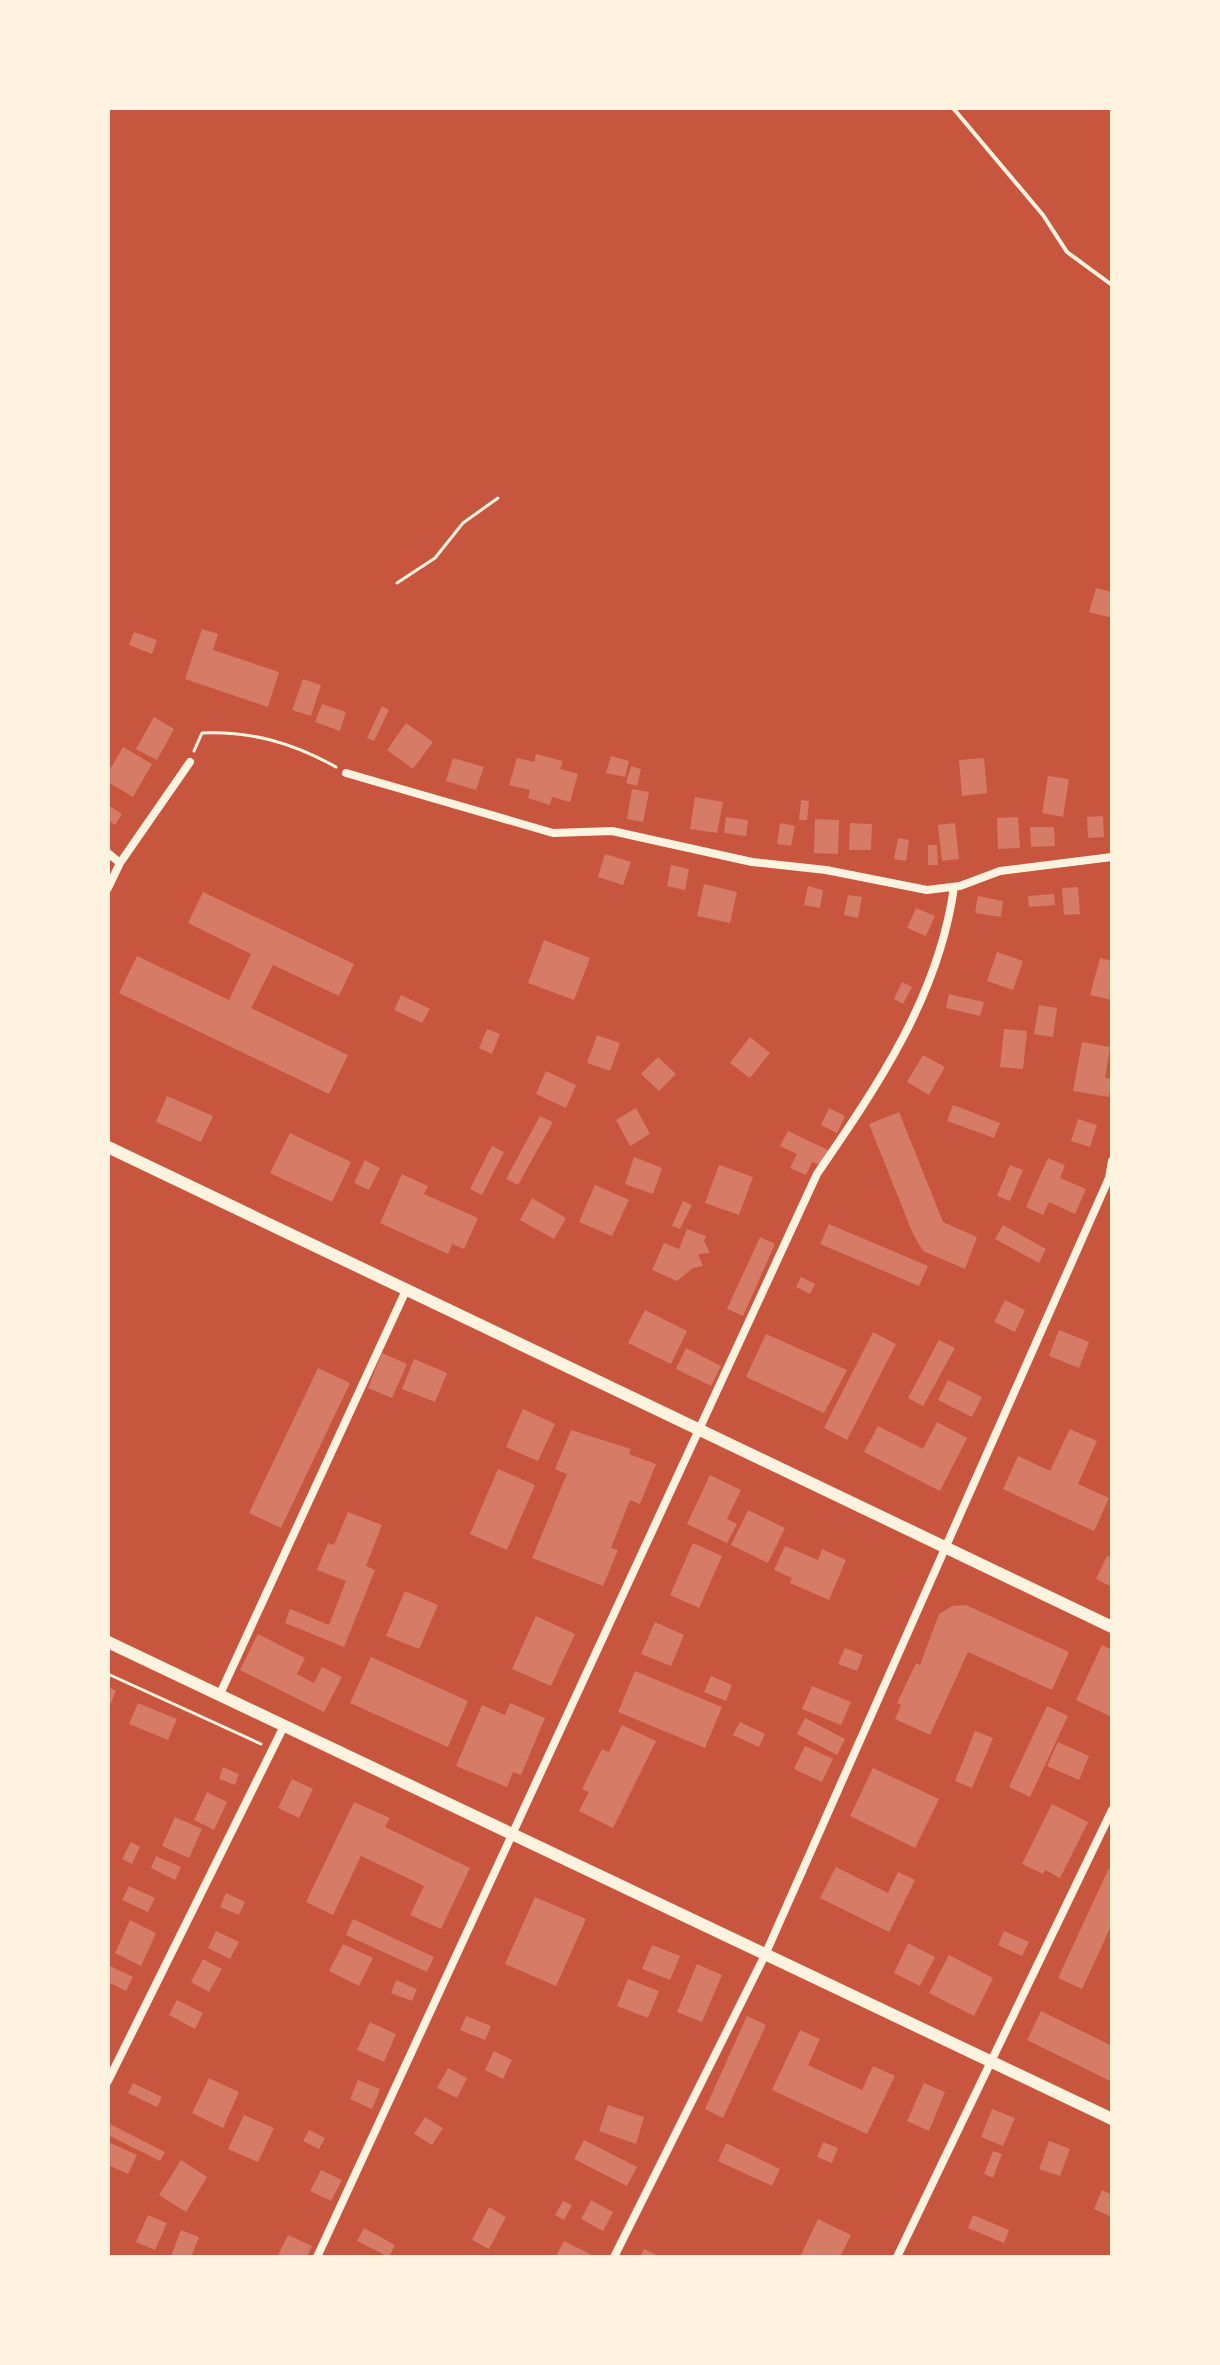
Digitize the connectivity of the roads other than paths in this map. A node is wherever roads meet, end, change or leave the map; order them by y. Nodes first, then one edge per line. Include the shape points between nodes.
1 (953, 108) edge
2 (1112, 285) edge
3 (190, 762) road end
4 (346, 773) road end
5 (108, 853) edge
6 (1112, 857) edge
7 (120, 863) junction
8 (954, 887) junction
9 (108, 888) edge
10 (108, 1147) edge
11 (1112, 1161) edge
12 (407, 1288) junction
13 (699, 1429) junction
14 (947, 1546) junction
15 (1112, 1627) edge
16 (108, 1642) edge
17 (220, 1694) junction
18 (284, 1726) junction
19 (1112, 1810) edge
20 (513, 1834) junction
21 (765, 1955) junction
22 (989, 2061) junction
23 (108, 2081) edge
24 (1112, 2119) edge
25 (317, 2257) edge
26 (614, 2257) edge
27 (897, 2257) edge

1 - 2 lane via 1043,215 1067,252
3 - 7 street
4 - 8 street via 553,833 612,831 752,862 927,890
5 - 7 street
6 - 8 street via 1000,871
7 - 9 street
8 - 13 street via 948,933 922,1002 878,1085 817,1174
10 - 12 main road
11 - 14 street
12 - 13 main road
12 - 17 street
13 - 14 main road
13 - 20 street
14 - 15 main road
14 - 21 street
16 - 17 main road
17 - 18 main road
18 - 20 main road
18 - 23 street
19 - 22 street
20 - 21 main road
20 - 25 street
21 - 22 main road
21 - 26 street
22 - 24 main road
22 - 27 street

